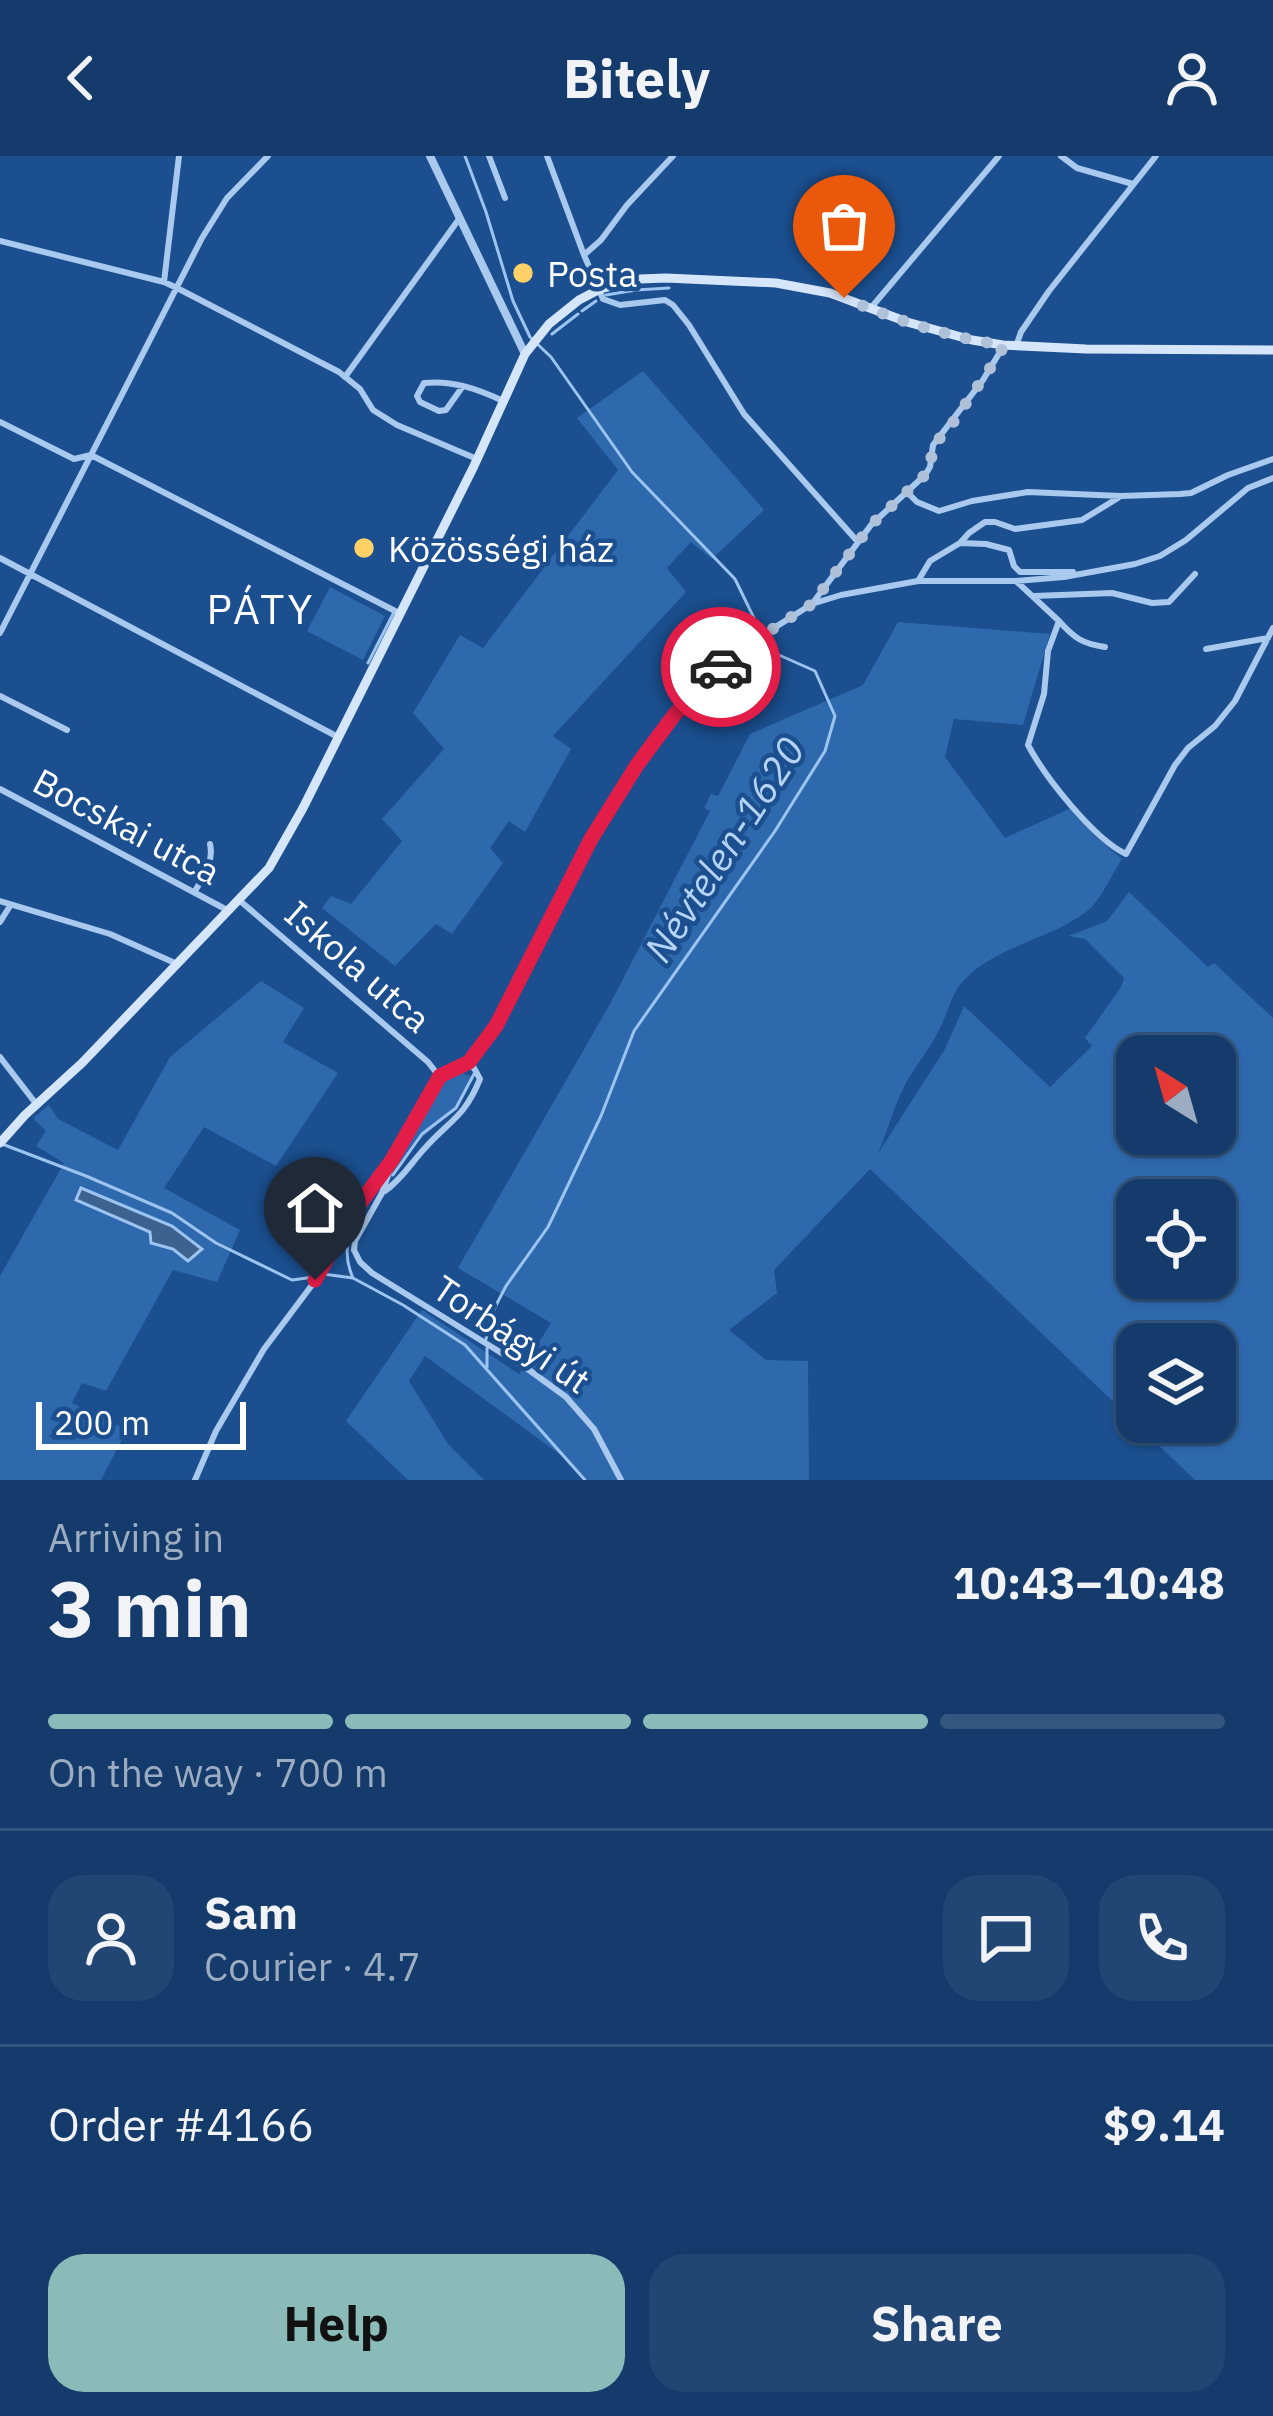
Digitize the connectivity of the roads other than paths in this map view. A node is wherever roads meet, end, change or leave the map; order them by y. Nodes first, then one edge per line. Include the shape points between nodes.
1 (179, 156) edge
2 (268, 156) edge
3 (430, 156) edge
4 (488, 156) edge
5 (559, 156) edge
6 (673, 156) edge
7 (999, 156) edge
8 (1061, 156) edge
9 (1156, 156) edge
10 (548, 159) edge
11 (1133, 184) junction
12 (505, 197) dead end
13 (460, 218) junction
14 (0, 242) edge
15 (584, 255) junction
16 (164, 282) junction
17 (177, 288) junction
18 (600, 289) junction
19 (870, 309) junction
20 (1003, 345) junction
21 (1016, 346) junction
22 (530, 347) junction
23 (1273, 350) edge
24 (345, 377) junction
25 (464, 386) junction
26 (503, 401) junction
27 (0, 422) edge
28 (92, 455) junction
29 (1273, 458) edge
30 (477, 459) junction
31 (1273, 478) edge
32 (907, 492) junction
33 (1121, 496) junction
34 (858, 542) junction
35 (961, 543) junction
36 (0, 558) edge
37 (1090, 572) junction
38 (30, 574) junction
39 (1195, 574) dead end
40 (918, 581) junction
41 (1016, 581) junction
42 (1034, 596) junction
43 (812, 604) junction
44 (399, 613) junction
45 (1060, 621) junction
46 (1273, 628) edge
47 (0, 633) edge
48 (1268, 638) junction
49 (1106, 647) dead end
50 (1206, 649) dead end
51 (0, 696) edge
52 (67, 730) dead end
53 (338, 737) junction
54 (0, 789) edge
55 (210, 844) dead end
56 (195, 891) junction
57 (239, 900) junction
58 (0, 902) edge
59 (10, 906) junction
60 (229, 911) junction
61 (0, 922) edge
62 (176, 963) junction
63 (0, 1057) edge
64 (473, 1068) junction
65 (440, 1076) junction
66 (37, 1105) junction
67 (1, 1141) edge
68 (392, 1160) junction
69 (382, 1193) junction
70 (337, 1245) junction
71 (354, 1250) junction
72 (195, 1480) edge
73 (621, 1480) edge

1 - 16 street
2 - 17 street via 227,197
3 - 13 street
4 - 12 street
5 - 10 street
6 - 15 street
7 - 19 street
8 - 11 street
9 - 11 street
10 - 15 street
11 - 21 street
13 - 22 street
13 - 24 street
14 - 16 street
15 - 18 street
16 - 17 street
17 - 24 street
17 - 28 street
18 - 19 main road via 667,278 776,283
18 - 22 main road
18 - 34 street via 615,304 673,305 744,414
19 - 20 main road
20 - 21 main road
20 - 32 street
21 - 23 main road
22 - 26 main road
24 - 30 street via 373,410
25 - 25 street via 424,383 417,396 442,411
25 - 26 street
26 - 30 main road
27 - 28 street via 74,459
28 - 38 street
28 - 44 street
29 - 33 street via 1191,493
30 - 44 main road
31 - 37 street via 1160,556
32 - 33 street via 939,512 1028,492
32 - 34 street
33 - 35 street via 1082,520 1015,529 985,522
34 - 43 street
35 - 37 street via 1009,550 1020,572
35 - 40 street via 930,561
36 - 38 street
37 - 41 street
38 - 47 street
38 - 53 street
39 - 42 street via 1169,602 1112,593
40 - 41 street
40 - 43 street
41 - 42 street
42 - 45 street
43 - 64 street via 710,677 652,743 591,839
44 - 53 main road
45 - 48 street via 1028,745 1089,825 1126,854 1175,765 1226,715
45 - 49 street via 1073,638
46 - 48 street
48 - 50 street
51 - 52 street
53 - 57 main road via 280,850
54 - 56 street, Bocskai utca
55 - 56 street
56 - 60 street, Bocskai utca
57 - 60 main road
57 - 65 street, Iskola utca
58 - 59 street
59 - 61 street
59 - 62 street
60 - 62 main road
62 - 66 main road
63 - 66 street
64 - 65 street
64 - 69 street via 480,1079 465,1110
65 - 68 street
66 - 67 main road
68 - 69 street
68 - 70 street
69 - 71 street
70 - 71 street
70 - 72 street via 264,1349
71 - 73 street, Torbágyi út via 371,1273 554,1388 580,1411

